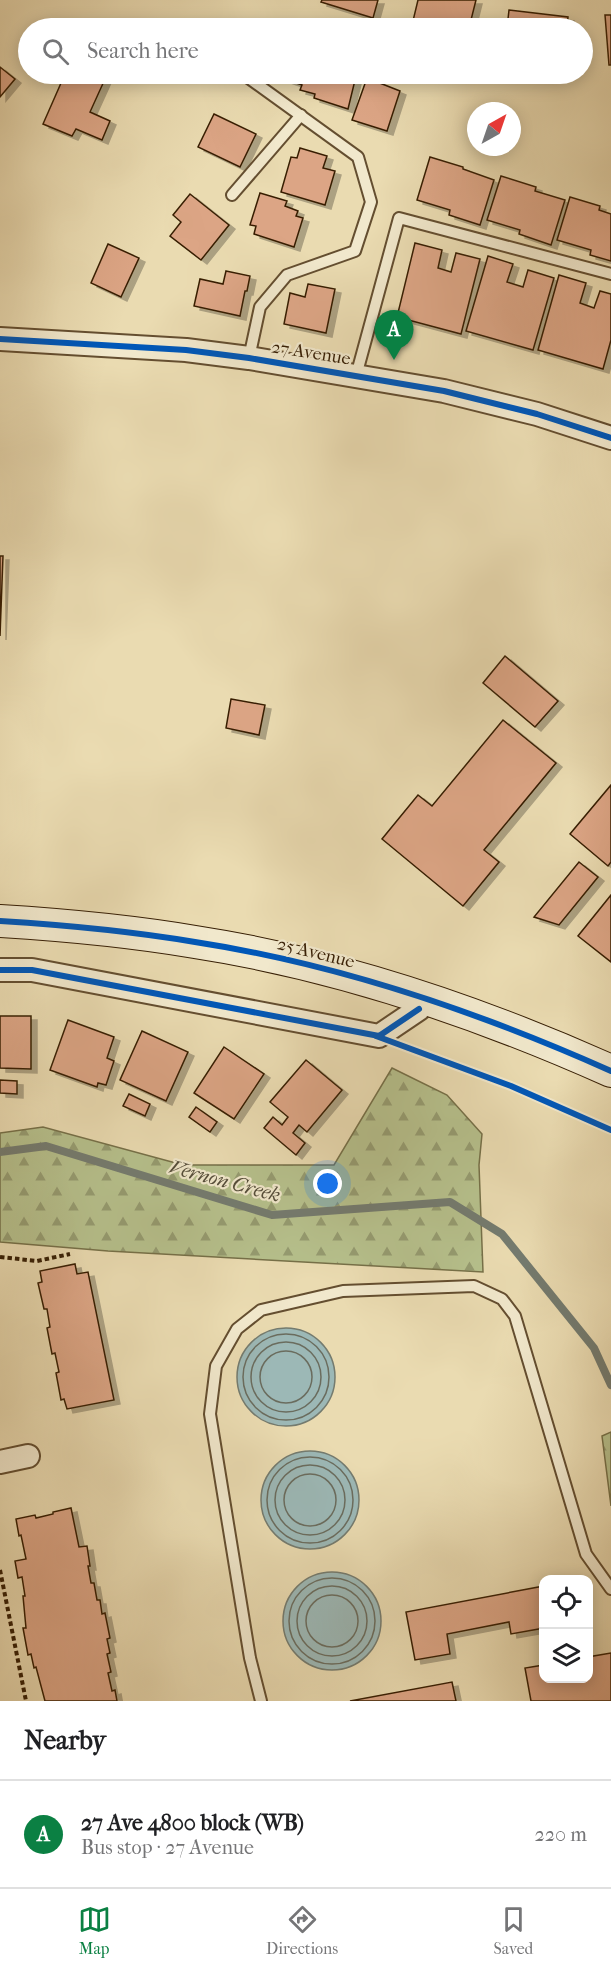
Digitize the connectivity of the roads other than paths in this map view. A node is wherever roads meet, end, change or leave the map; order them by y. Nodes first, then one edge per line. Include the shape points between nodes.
1 (257, 84) edge
2 (301, 116) junction
3 (232, 195) dead end
4 (611, 274) edge
5 (0, 339) edge
6 (249, 358) junction
7 (356, 375) junction
8 (611, 438) edge
9 (0, 921) edge
10 (0, 970) edge
11 (418, 1009) dead end
12 (611, 1071) edge
13 (28, 1456) dead end
14 (0, 1462) edge
15 (611, 1589) edge
16 (261, 1701) edge

1 - 2 lane
2 - 3 lane
2 - 6 lane via 358,157 371,202 355,250 287,275 261,307
4 - 7 lane via 399,218
5 - 6 street, 27 Avenue via 186,350
6 - 7 street, 27 Avenue
7 - 8 street, 27 Avenue via 465,396
9 - 12 main road, 25 Avenue via 197,942 342,974 506,1027
10 - 11 street via 32,970 379,1036
13 - 14 street
15 - 16 lane via 586,1554 515,1316 502,1299 474,1286 343,1291 261,1310 237,1329 216,1366 210,1414 250,1658

